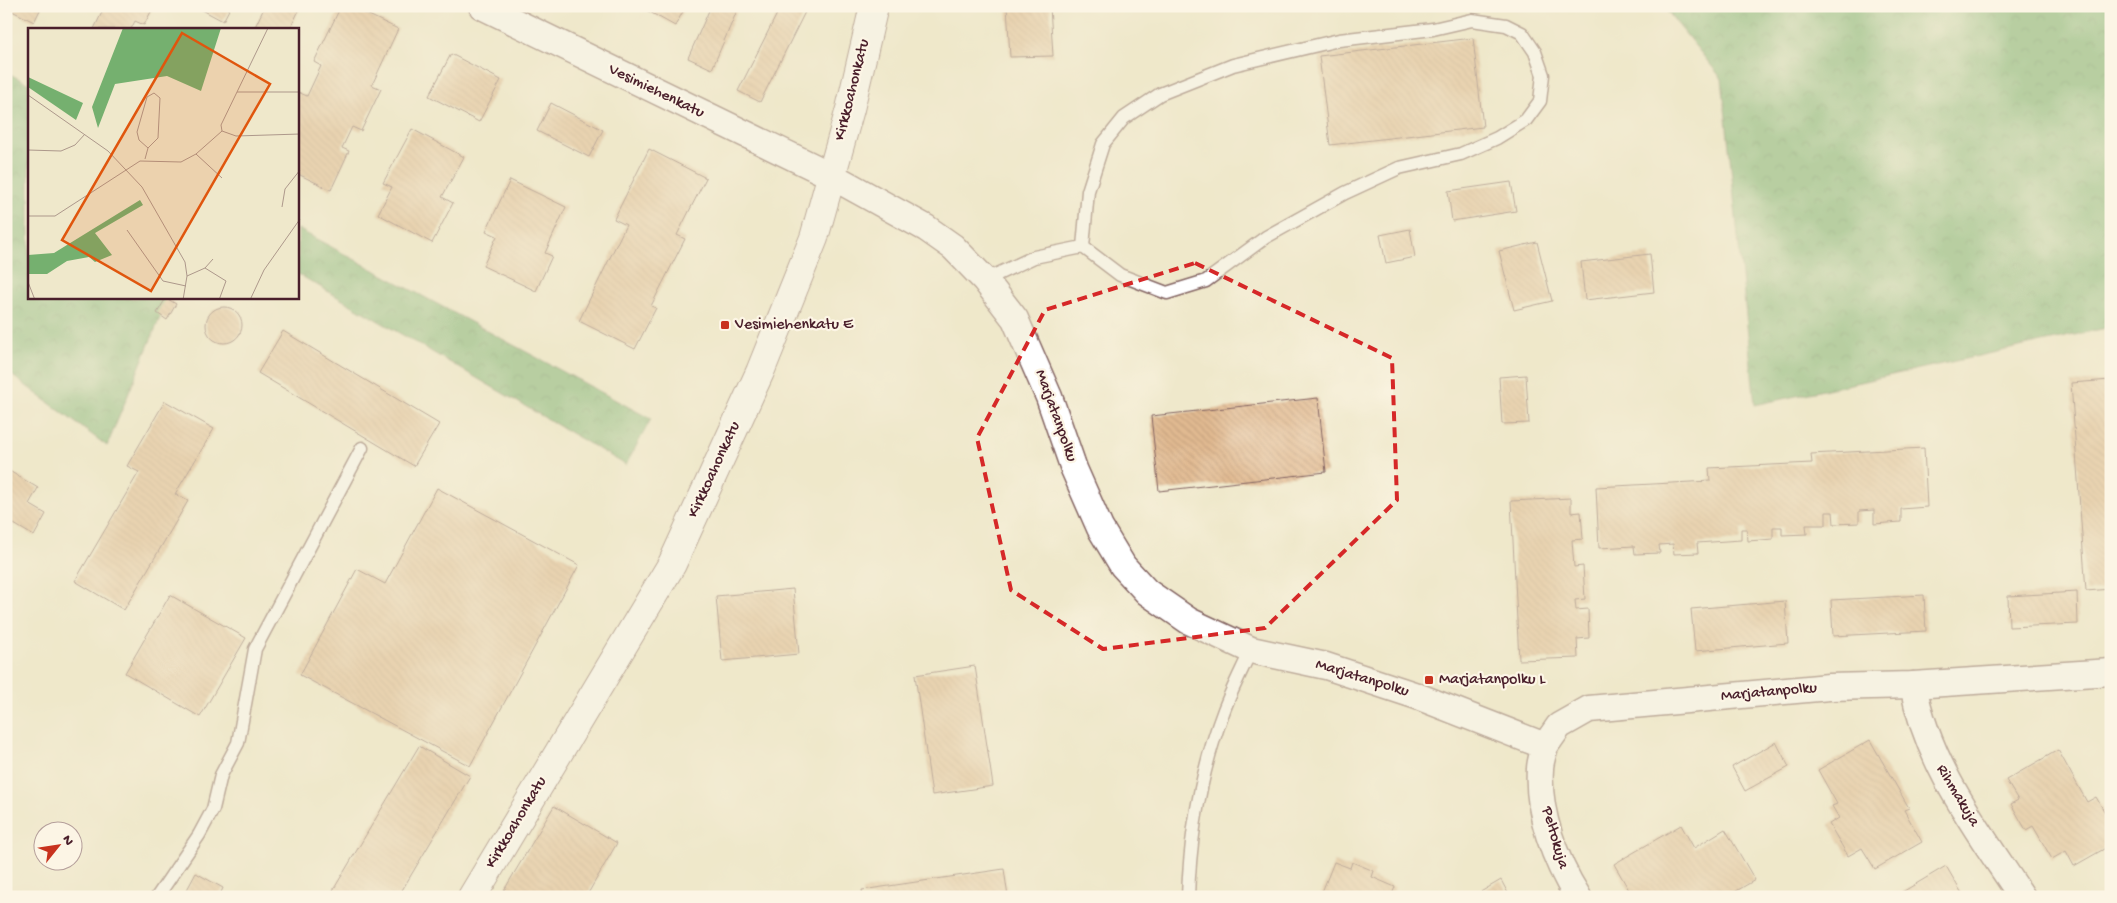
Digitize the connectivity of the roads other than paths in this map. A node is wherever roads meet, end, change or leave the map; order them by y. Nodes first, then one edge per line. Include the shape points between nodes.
1 (482, 6) edge
2 (874, 6) edge
3 (830, 175) junction
4 (1083, 247) junction
5 (985, 280) junction
6 (362, 448) dead end
7 (1251, 650) junction
8 (2111, 672) edge
9 (1913, 686) junction
10 (1545, 746) junction
11 (157, 897) edge
12 (472, 897) edge
13 (1188, 897) edge
14 (1578, 897) edge
15 (2022, 897) edge

1 - 3 street, Vesimiehenkatu
2 - 3 street, Kirkkoahonkatu via 850,109
3 - 5 street, Marjatanpolku via 954,246
3 - 12 street, Kirkkoahonkatu via 814,238 760,372 672,564
4 - 4 lane via 1088,190 1103,144 1124,118 1160,94 1233,65 1262,58 1339,40 1434,29 1472,20 1506,24 1522,33 1535,52 1543,75 1540,101 1526,120 1498,138 1461,154 1399,168 1345,192 1266,237 1206,281 1167,293 1120,275
4 - 5 lane via 1034,257
5 - 7 street, Marjatanpolku via 1016,318 1049,396 1077,477 1100,528 1124,566 1147,592 1189,622
6 - 11 lane via 255,649 238,743 221,776 213,809 199,836
7 - 10 street, Marjatanpolku via 1336,669 1418,696
7 - 13 lane via 1224,709 1206,767 1194,834
8 - 9 street, Marjatanpolku
9 - 10 street, Marjatanpolku via 1829,688 1589,709 1559,726
9 - 15 street, Rihmakuja via 1918,715 1934,756 1964,810
10 - 14 street, Peltokuja via 1540,768 1547,824 1564,876

